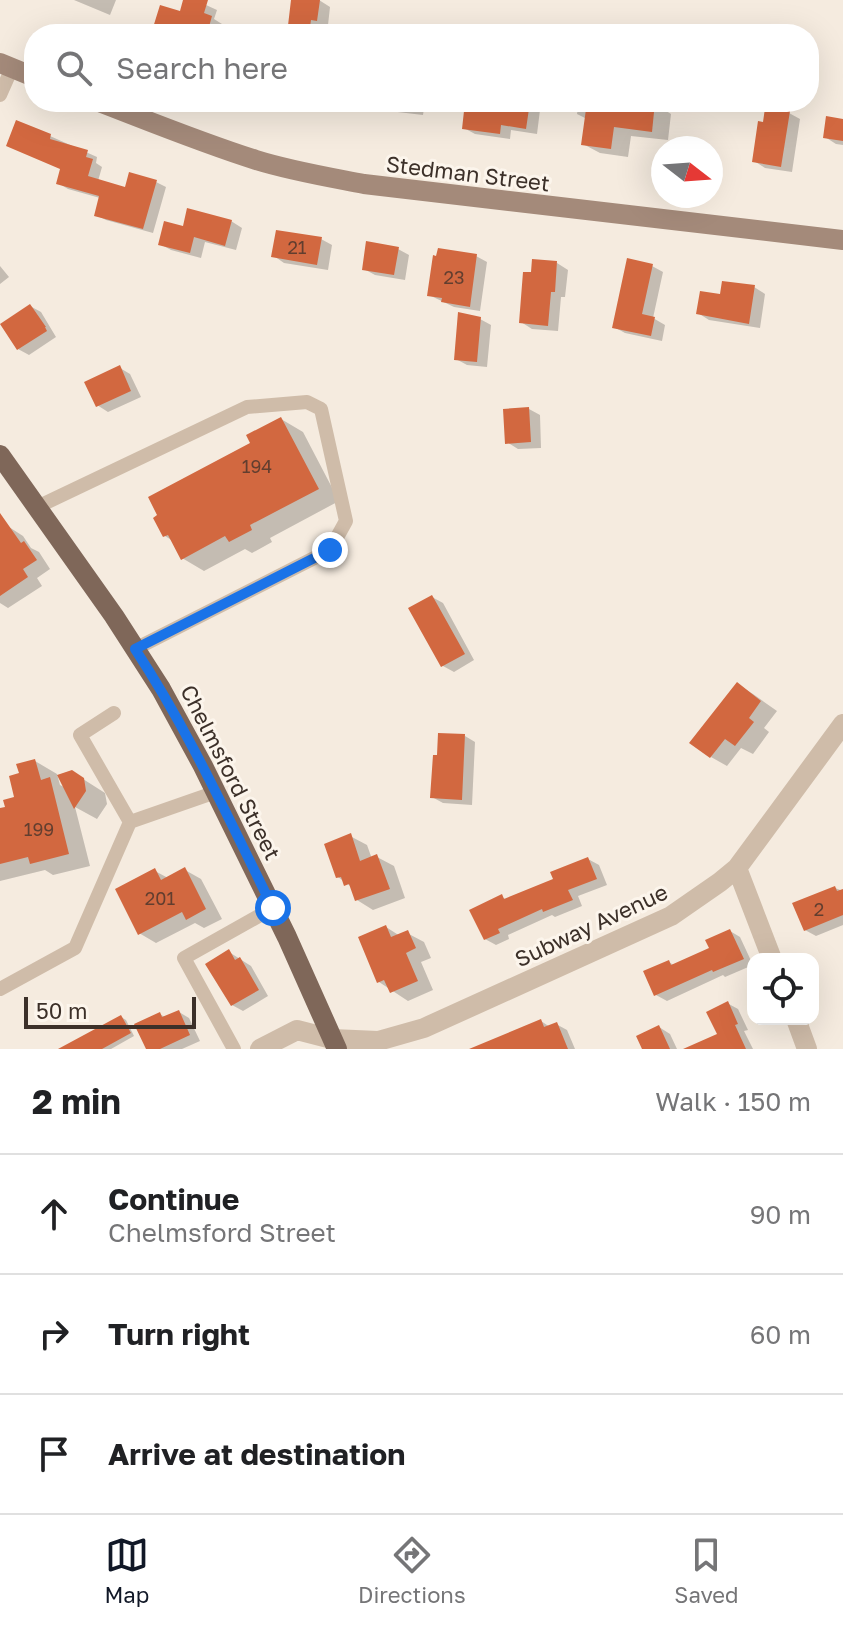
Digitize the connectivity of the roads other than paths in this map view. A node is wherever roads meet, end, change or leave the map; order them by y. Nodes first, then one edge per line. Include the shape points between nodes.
1 (6, 65) edge
2 (0, 95) edge
3 (125, 112) edge
4 (843, 240) edge
5 (0, 455) edge
6 (37, 507) junction
7 (135, 649) junction
8 (114, 713) dead end
9 (843, 724) edge
10 (216, 792) junction
11 (130, 822) junction
12 (737, 868) junction
13 (273, 908) junction
14 (770, 953) edge
15 (0, 989) edge
16 (798, 1025) edge
17 (334, 1044) edge
18 (234, 1049) edge
19 (260, 1049) edge
20 (807, 1049) edge

1 - 2 lane
3 - 4 main road, Stedman Street via 256,160 364,184
5 - 6 main road, Chelmsford Street
6 - 7 main road, Chelmsford Street
6 - 7 lane via 247,407 307,402 321,409 346,521 330,550
7 - 10 main road, Chelmsford Street
8 - 11 lane via 80,735
9 - 12 street, Subway Avenue
10 - 11 lane
10 - 13 main road, Chelmsford Street
11 - 15 lane via 75,948
12 - 14 street
12 - 17 street, Subway Avenue via 671,916 424,1028 378,1041
13 - 17 main road, Chelmsford Street
13 - 18 lane via 184,958
16 - 20 street
17 - 19 street, Subway Avenue via 297,1030

